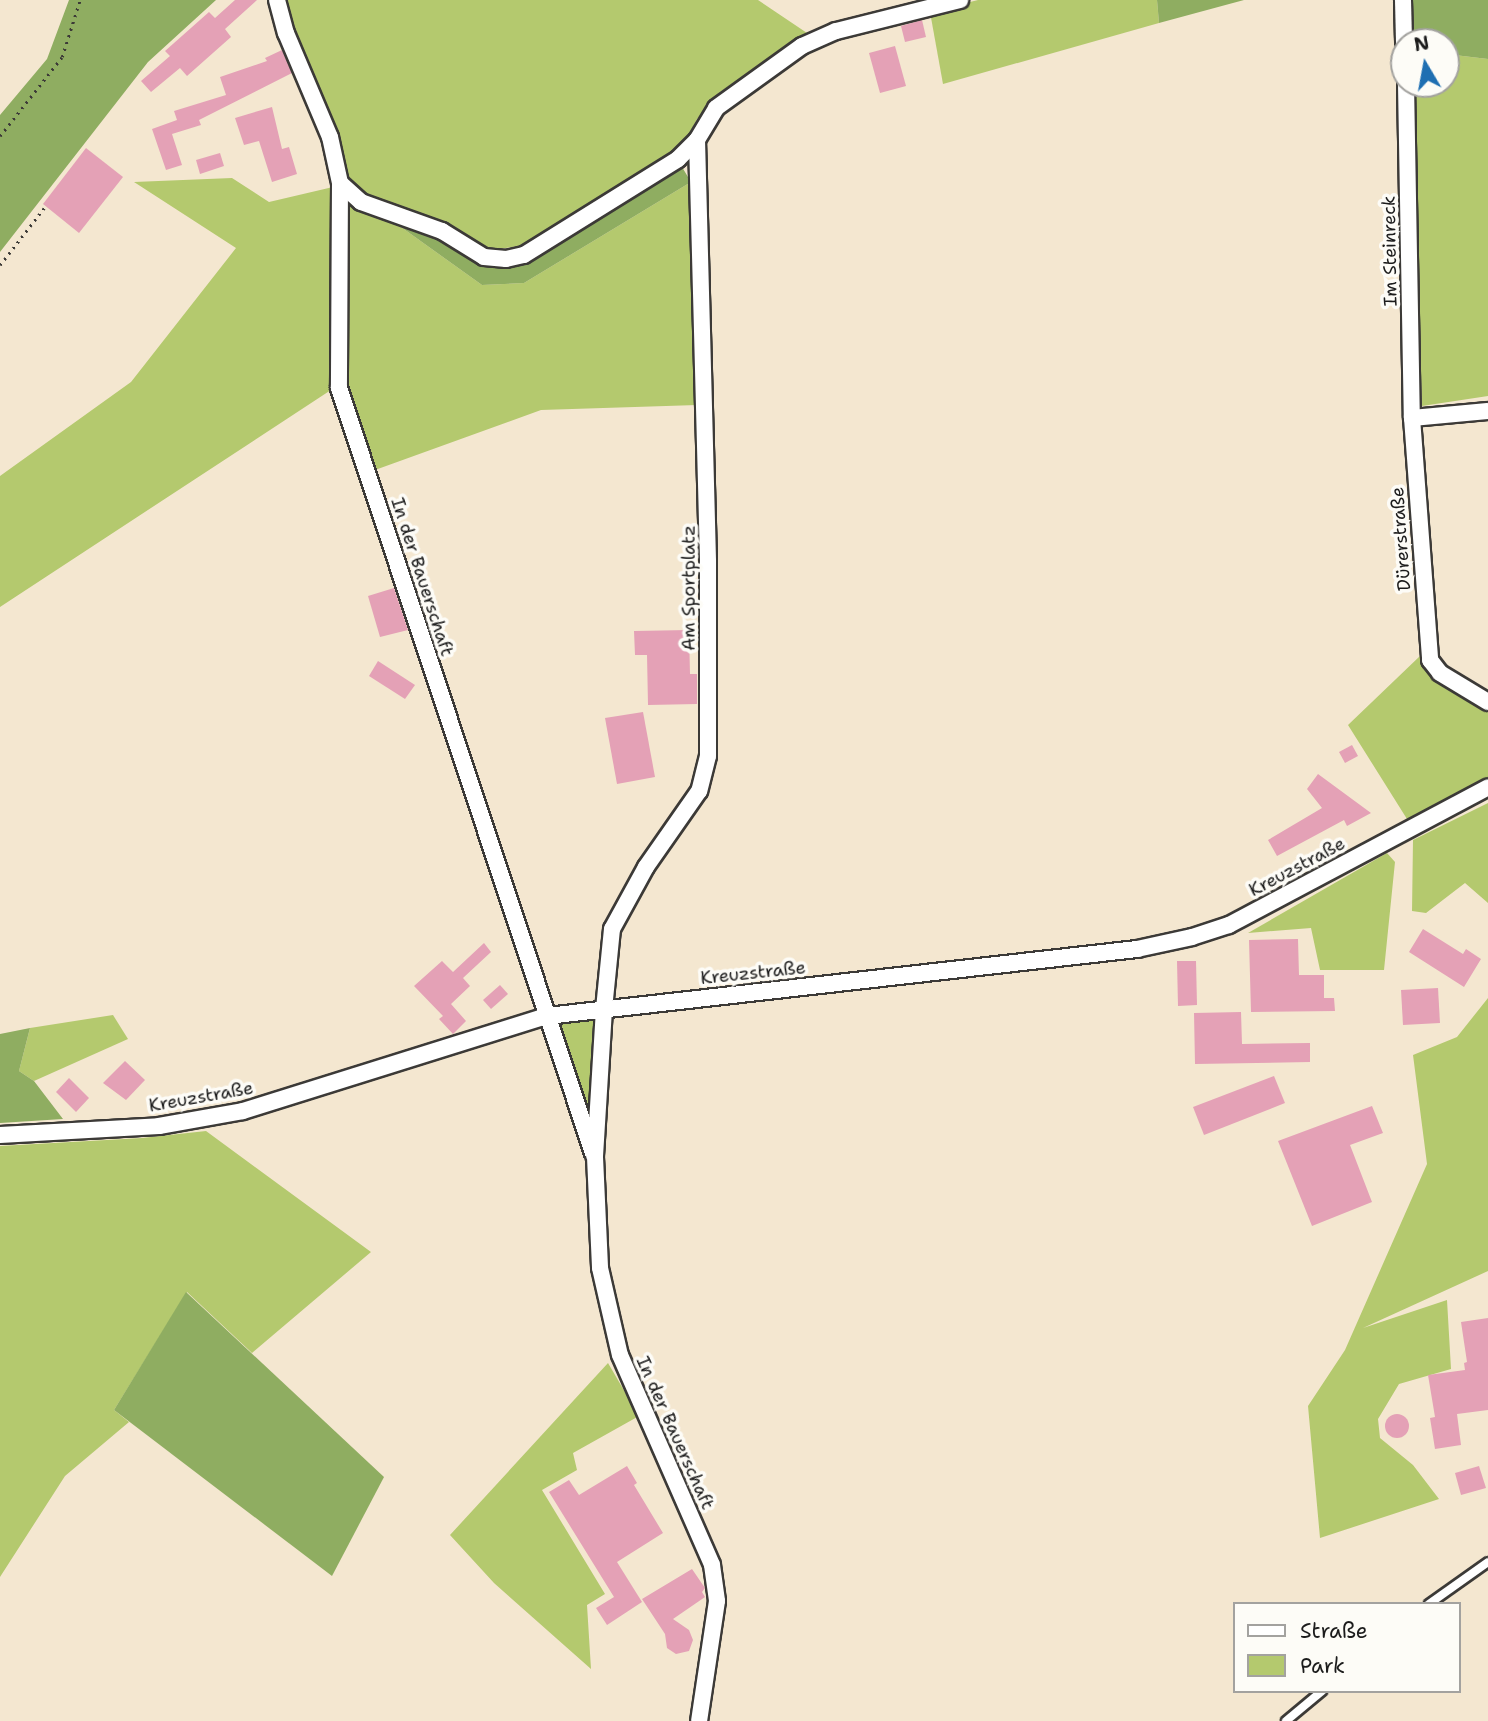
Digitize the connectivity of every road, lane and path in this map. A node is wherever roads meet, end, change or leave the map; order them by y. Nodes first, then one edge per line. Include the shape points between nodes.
1 (80, 0) edge
2 (277, 0) edge
3 (960, 0) edge
4 (1403, 0) edge
5 (1404, 28) edge
6 (1406, 98) edge
7 (0, 136) edge
8 (697, 140) junction
9 (340, 183) junction
10 (44, 208) dead end
11 (0, 265) edge
12 (1488, 411) edge
13 (1412, 418) junction
14 (1488, 702) edge
15 (1488, 787) edge
16 (604, 1009) junction
17 (547, 1016) junction
18 (0, 1135) edge
19 (595, 1157) junction
20 (1488, 1562) edge
21 (1432, 1602) edge
22 (1320, 1693) edge
23 (699, 1721) edge
24 (1286, 1721) edge

1 - 7 path via 62,57
2 - 9 street, In der Bauerschaft via 286,33 330,137
3 - 8 street via 836,32 802,46 716,108
4 - 5 street
6 - 13 street, Im Steinreck
8 - 9 street via 678,159 524,255 506,259 484,257 442,231 361,202
8 - 16 street, Am Sportplatz via 708,756 699,791 646,867 612,929
9 - 17 street, In der Bauerschaft via 339,388
10 - 11 path
12 - 13 street
13 - 14 street, Dürerstraße via 1430,660 1440,673
15 - 16 street, Kreuzstraße via 1229,925 1192,937 1137,949
16 - 17 street, Kreuzstraße
16 - 19 street, In der Bauerschaft
17 - 18 street, Kreuzstraße via 243,1111 159,1126
17 - 19 street, In der Bauerschaft
19 - 23 street, In der Bauerschaft via 600,1268 620,1355 712,1565 718,1601
20 - 21 lane
22 - 24 lane

